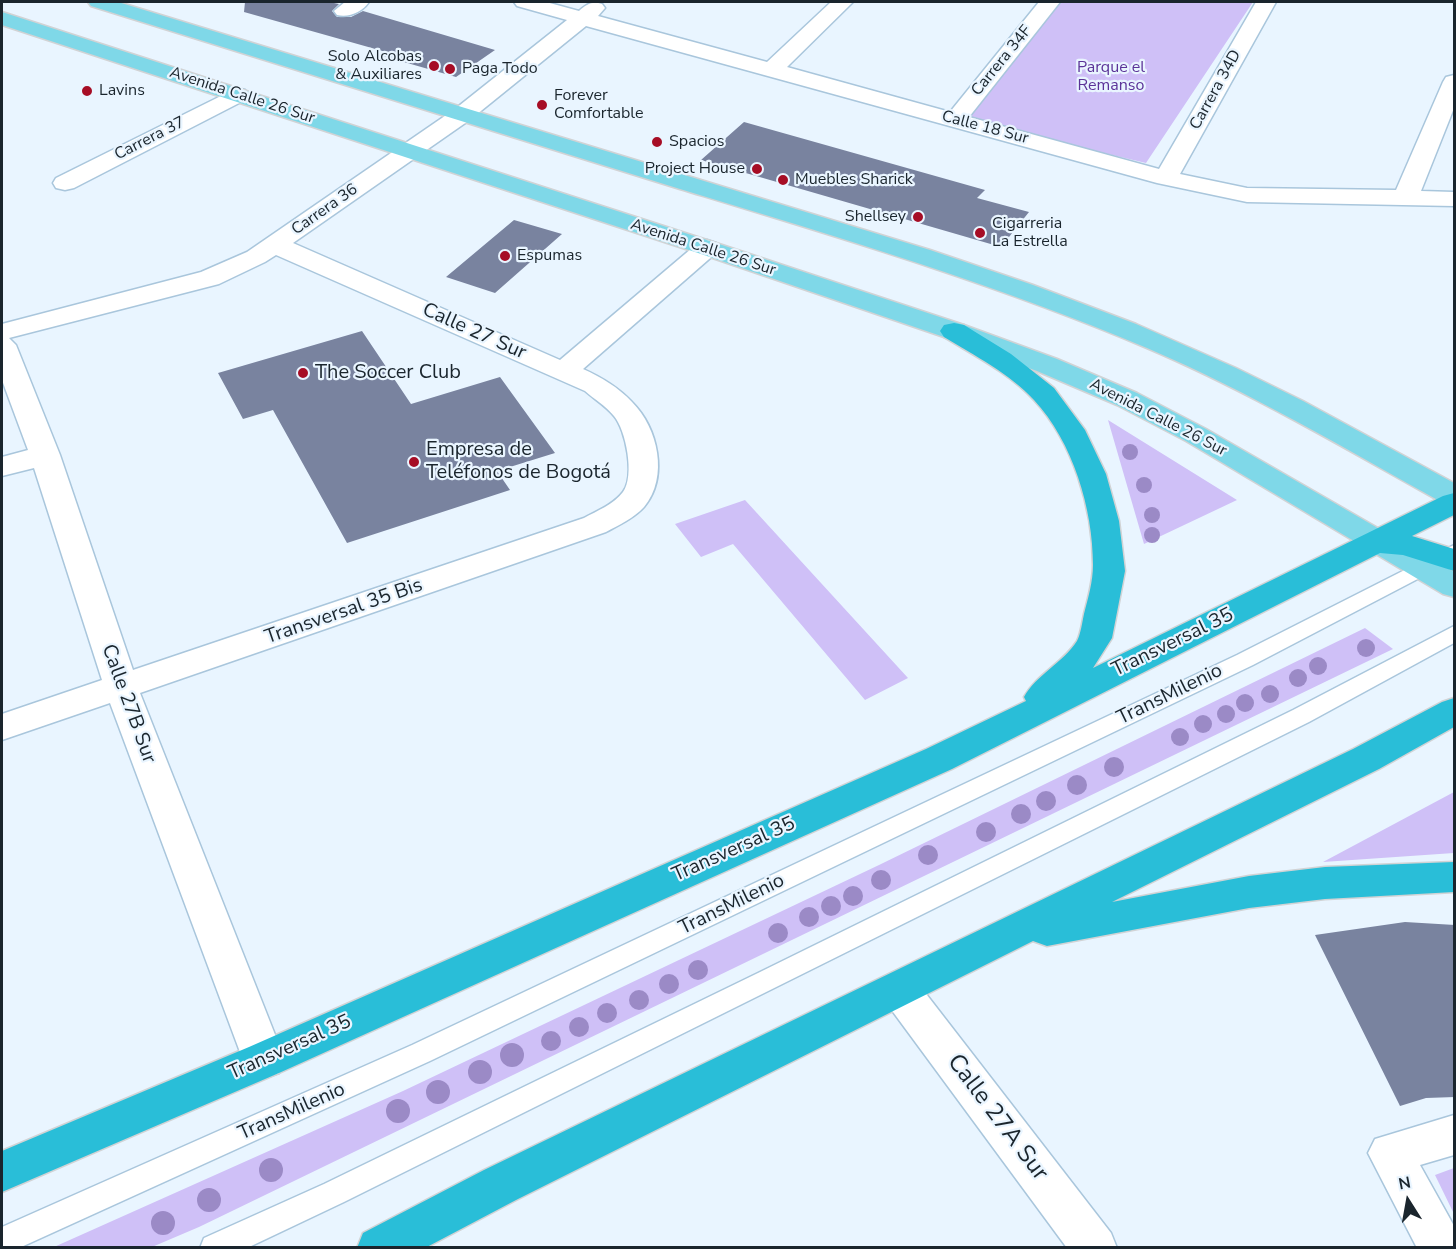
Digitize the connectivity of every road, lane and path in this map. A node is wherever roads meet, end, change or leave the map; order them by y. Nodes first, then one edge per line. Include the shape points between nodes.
1 (98, 2) edge
2 (524, 2) edge
3 (604, 2) edge
4 (843, 2) edge
5 (1050, 2) edge
6 (1266, 2) edge
7 (2, 18) edge
8 (584, 18) junction
9 (772, 69) junction
10 (1455, 82) edge
11 (237, 95) junction
12 (463, 114) junction
13 (955, 120) junction
14 (409, 151) junction
15 (1166, 178) junction
16 (65, 183) dead end
17 (1406, 199) junction
18 (1455, 199) edge
19 (275, 245) junction
20 (707, 249) junction
21 (954, 331) junction
22 (2, 332) edge
23 (2, 345) edge
24 (564, 371) junction
25 (644, 452) joint
26 (45, 454) junction
27 (2, 467) edge
28 (1455, 496) edge
29 (1455, 503) edge
30 (1378, 542) junction
31 (1447, 564) edge
32 (1455, 634) edge
33 (121, 688) junction
34 (1455, 711) edge
35 (1007, 725) junction
36 (2, 728) edge
37 (1455, 877) edge
38 (1004, 938) junction
39 (899, 989) junction
40 (264, 1060) junction
41 (1455, 1135) edge
42 (2, 1172) edge
43 (2, 1241) edge
44 (214, 1248) edge
45 (379, 1248) edge
46 (1095, 1248) edge
47 (1442, 1248) edge

1 - 12 main road
2 - 8 street, Calle 18 Sur
3 - 8 street, Carrera 36
4 - 9 street
5 - 13 street, Carrera 34F
6 - 15 street, Carrera 34D
7 - 11 main road, Avenida Calle 26 Sur
8 - 9 street, Calle 18 Sur
8 - 12 street, Carrera 36
9 - 13 street, Calle 18 Sur
10 - 17 street
11 - 14 main road, Avenida Calle 26 Sur
11 - 16 street, Carrera 37
12 - 14 street, Carrera 36
12 - 28 main road via 921,255 1075,308 1242,381
13 - 15 street, Calle 18 Sur
14 - 19 street, Carrera 36
14 - 20 main road, Avenida Calle 26 Sur
15 - 17 street, Calle 18 Sur via 1247,195
17 - 18 street, Calle 18 Sur
19 - 22 street, Carrera 36 via 210,278
19 - 24 street, Calle 27 Sur
20 - 21 main road, Avenida Calle 26 Sur
20 - 24 street
21 - 30 main road, Avenida Calle 26 Sur via 1127,399
21 - 35 highway via 1046,395 1082,454 1104,516 1109,566 1094,641 1064,678
23 - 26 street, Calle 27B Sur
24 - 25 street, Calle 27 Sur via 595,385 626,411
25 - 33 street, Transversal 35 Bis via 642,487 622,510 595,525
26 - 27 street
26 - 33 street, Calle 27B Sur
29 - 30 highway, Transversal 35
30 - 31 main road, Avenida Calle 26 Sur
30 - 35 highway, Transversal 35
31 - 43 lane, TransMilenio via 432,1048
32 - 44 lane via 1301,716 778,976
33 - 36 street, Transversal 35 Bis
33 - 40 street, Calle 27B Sur
34 - 38 highway
35 - 40 highway, Transversal 35 via 928,764
37 - 38 highway via 1325,883 1249,892
38 - 39 highway
39 - 45 highway
39 - 46 street, Calle 27A Sur
40 - 42 highway, Transversal 35
41 - 47 street via 1390,1153

